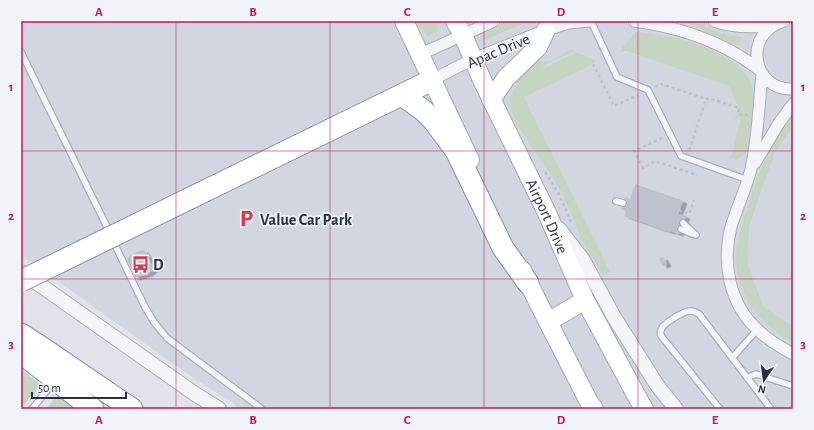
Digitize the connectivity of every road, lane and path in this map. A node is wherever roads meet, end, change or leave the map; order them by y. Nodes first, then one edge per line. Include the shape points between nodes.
1 (404, 21) edge
2 (494, 21) edge
3 (590, 21) edge
4 (634, 21) edge
5 (714, 21) edge
6 (778, 23) edge
7 (459, 28) edge
8 (546, 30) junction
9 (21, 52) edge
10 (421, 54) junction
11 (473, 59) junction
12 (762, 72) junction
13 (432, 80) junction
14 (793, 89) edge
15 (402, 95) junction
16 (706, 99) dead end
17 (491, 100) junction
18 (793, 104) edge
19 (739, 108) dead end
20 (745, 115) dead end
21 (663, 137) dead end
22 (686, 158) junction
23 (682, 170) junction
24 (697, 175) dead end
25 (749, 175) junction
26 (657, 195) dead end
27 (694, 200) dead end
28 (616, 201) dead end
29 (623, 203) dead end
30 (679, 210) junction
31 (547, 213) junction
32 (675, 221) dead end
33 (21, 271) edge
34 (21, 281) edge
35 (528, 283) junction
36 (585, 300) junction
37 (548, 322) junction
38 (757, 330) junction
39 (21, 334) edge
40 (21, 353) edge
41 (793, 354) edge
42 (732, 358) junction
43 (747, 378) junction
44 (56, 380) junction
45 (793, 386) edge
46 (32, 409) edge
47 (93, 409) edge
48 (132, 409) edge
49 (219, 409) edge
50 (262, 409) edge
51 (594, 409) edge
52 (644, 409) edge
53 (676, 409) edge
54 (720, 409) edge
55 (771, 409) edge

1 - 10 main road
2 - 7 street, Apac Drive
3 - 8 street, Apac Drive via 569,23
3 - 22 lane via 617,77 648,90 681,156
4 - 12 street via 676,29 695,36 741,56
5 - 6 street via 753,28
6 - 12 street via 767,30 759,42 757,56
7 - 10 street, Apac Drive
7 - 11 main road, Airport Drive
8 - 11 street, Apac Drive
8 - 17 main road via 538,47 506,78
9 - 50 lane via 154,322 172,343
10 - 13 main road
11 - 13 street, Apac Drive
11 - 17 main road, Airport Drive
12 - 14 street via 774,84
12 - 25 street via 758,132
13 - 15 highway
13 - 35 main road
15 - 34 highway, bridge
15 - 35 highway via 433,120 456,151 503,248
16 - 22 path
17 - 31 main road, Airport Drive
18 - 25 street
19 - 20 path via 738,114
21 - 23 path via 634,151 643,168 655,161
22 - 23 path
22 - 25 lane
23 - 24 path
25 - 38 street via 728,240 727,269 730,284 742,311
26 - 30 path via 681,201
27 - 30 path via 689,214
28 - 29 lane
30 - 32 path
31 - 36 main road, Airport Drive
31 - 53 street via 583,260 638,357
33 - 49 street
35 - 37 main road
36 - 37 main road
36 - 52 main road, Airport Drive
37 - 51 main road
38 - 41 street
38 - 42 lane
39 - 48 highway
40 - 44 highway
42 - 43 lane
42 - 54 lane via 699,314 694,311 666,323 660,330 662,337
43 - 45 lane via 756,374
43 - 55 lane
44 - 46 lane
44 - 47 highway

